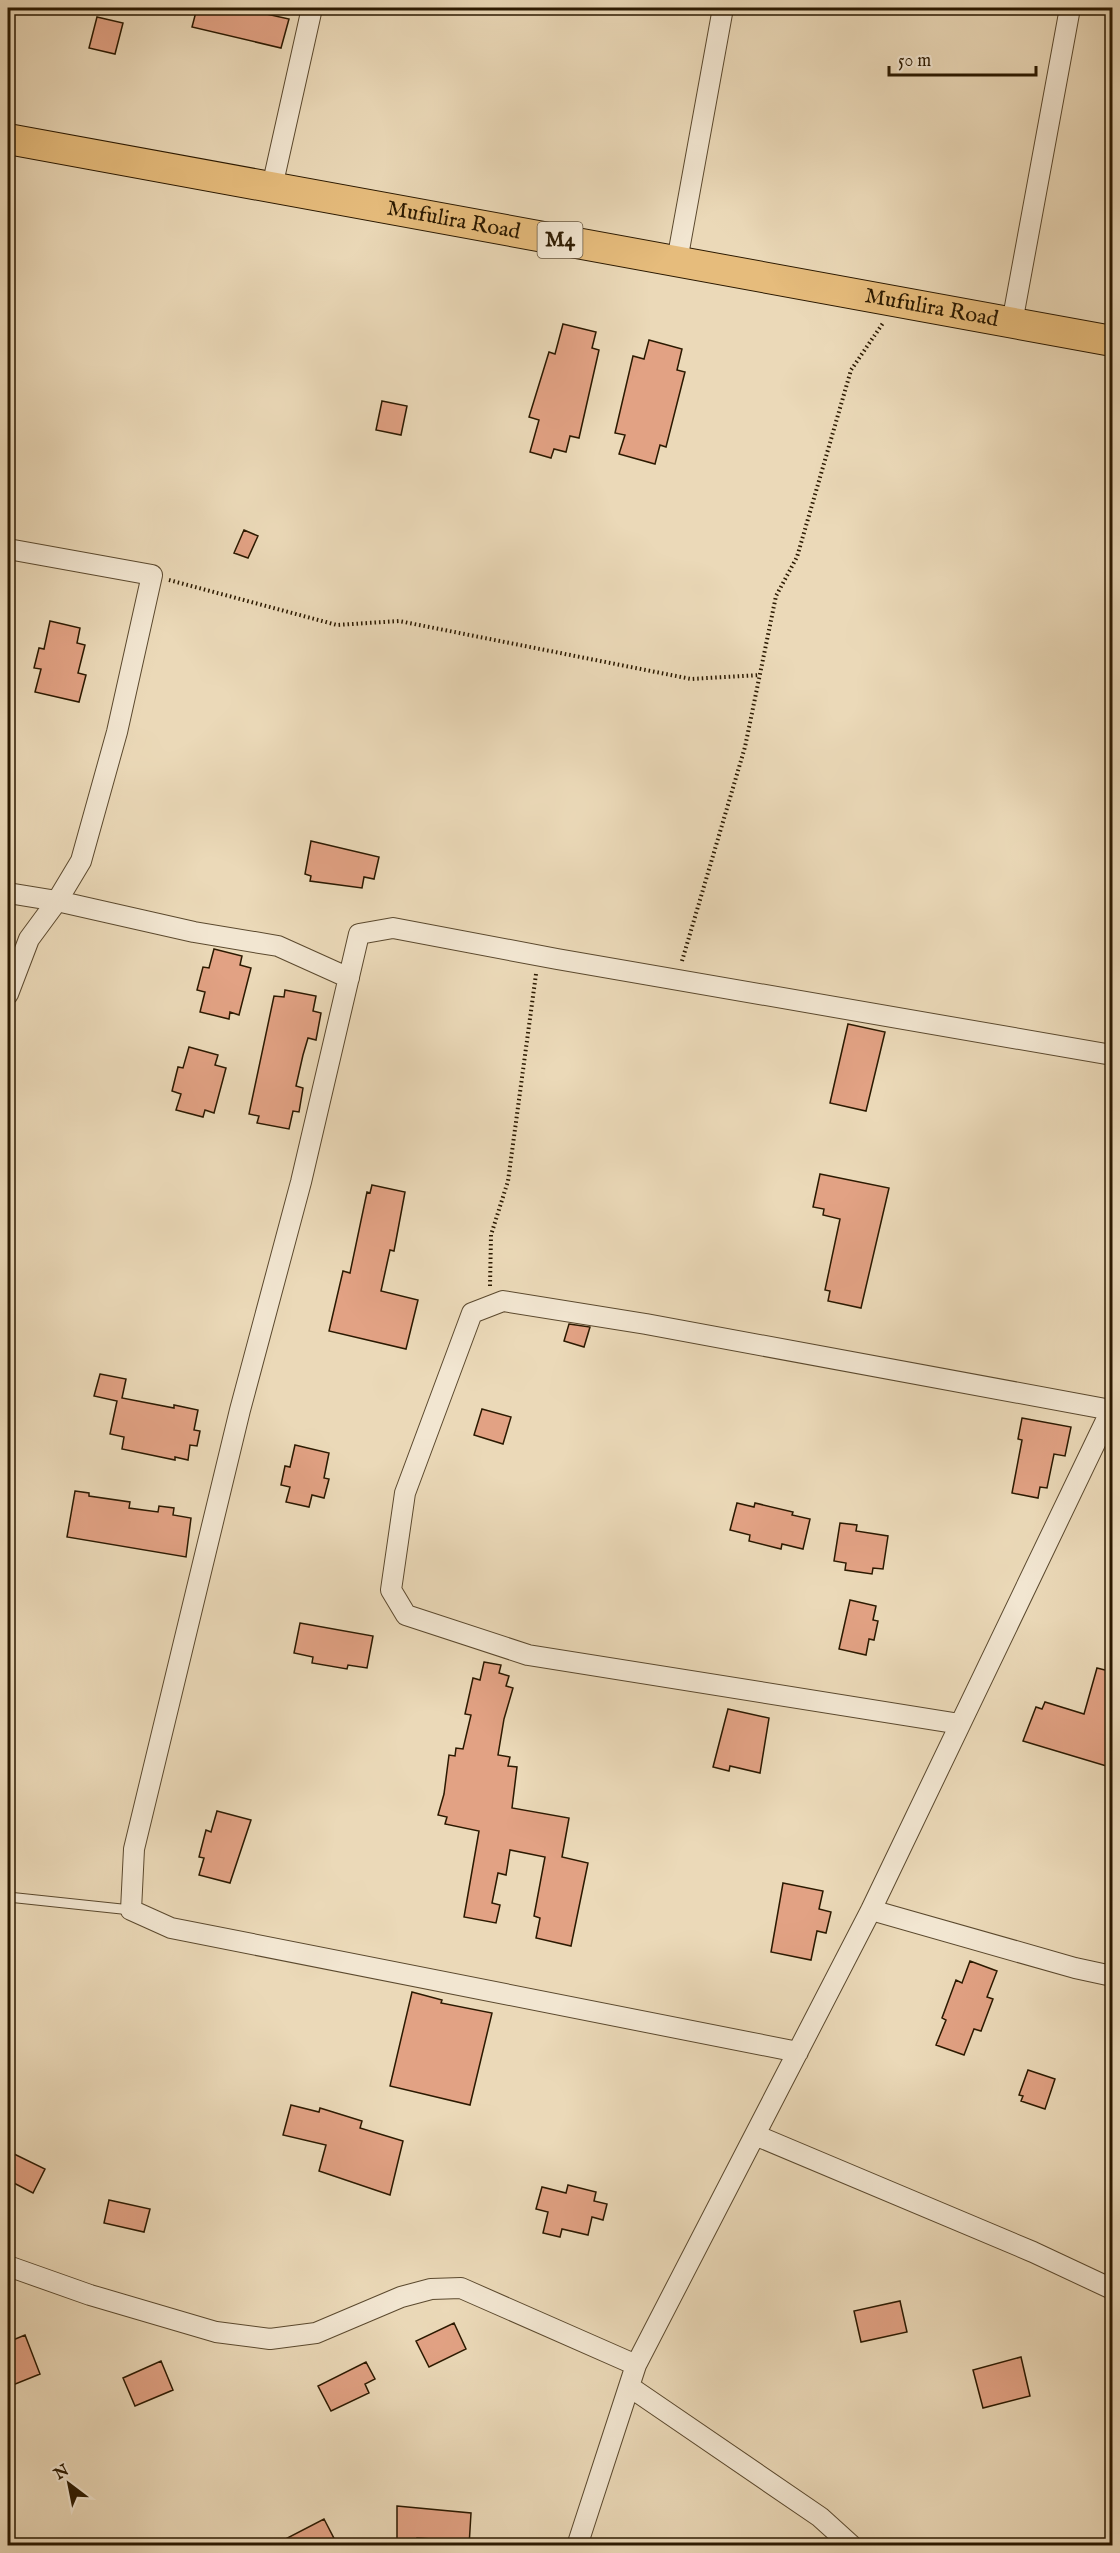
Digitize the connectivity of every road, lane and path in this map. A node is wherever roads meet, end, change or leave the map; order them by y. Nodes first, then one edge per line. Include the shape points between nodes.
1 (312, 8) edge
2 (723, 8) edge
3 (1070, 8) edge
4 (8, 139) edge
5 (272, 186) junction
6 (677, 261) junction
7 (896, 302) junction
8 (1012, 323) junction
9 (1113, 341) edge
10 (8, 549) edge
11 (152, 575) junction
12 (760, 675) junction
13 (8, 893) edge
14 (57, 901) junction
15 (539, 956) junction
16 (349, 978) junction
17 (676, 980) junction
18 (8, 994) edge
19 (1113, 1054) edge
20 (489, 1307) junction
21 (1111, 1412) edge
22 (960, 1724) junction
23 (8, 1897) edge
24 (131, 1910) junction
25 (871, 1910) junction
26 (1113, 1976) edge
27 (798, 2052) junction
28 (755, 2135) junction
29 (8, 2266) edge
30 (1113, 2289) edge
31 (636, 2365) junction
32 (630, 2387) junction
33 (577, 2546) edge
34 (852, 2546) edge

1 - 5 street
2 - 6 street
3 - 8 street
4 - 5 main road, Mufulira Road / M4
5 - 6 main road, Mufulira Road / M4
6 - 7 main road, Mufulira Road / M4
7 - 8 main road, Mufulira Road / M4
7 - 12 path via 851,370 797,557 776,596
8 - 9 main road, Mufulira Road / M4
10 - 11 street
11 - 12 path via 337,625 399,621 691,679
11 - 14 street via 117,732 81,861
12 - 17 path via 745,747
13 - 14 street
14 - 16 street via 194,932 278,946
14 - 18 street via 29,939
15 - 16 street via 393,928 359,934
15 - 17 street
15 - 20 path via 508,1181 491,1235
16 - 24 street via 136,1837
17 - 19 street
20 - 21 street via 503,1301 646,1324
20 - 22 street via 472,1313 405,1493 391,1590 406,1615 528,1655
21 - 22 street
22 - 25 street
23 - 24 lane
24 - 27 street via 171,1928
25 - 26 street
25 - 27 street
27 - 28 street
28 - 30 street
28 - 31 street
29 - 31 street via 216,2332 270,2339 316,2333 411,2294 461,2288
31 - 32 street
32 - 33 street
32 - 34 street via 820,2517

